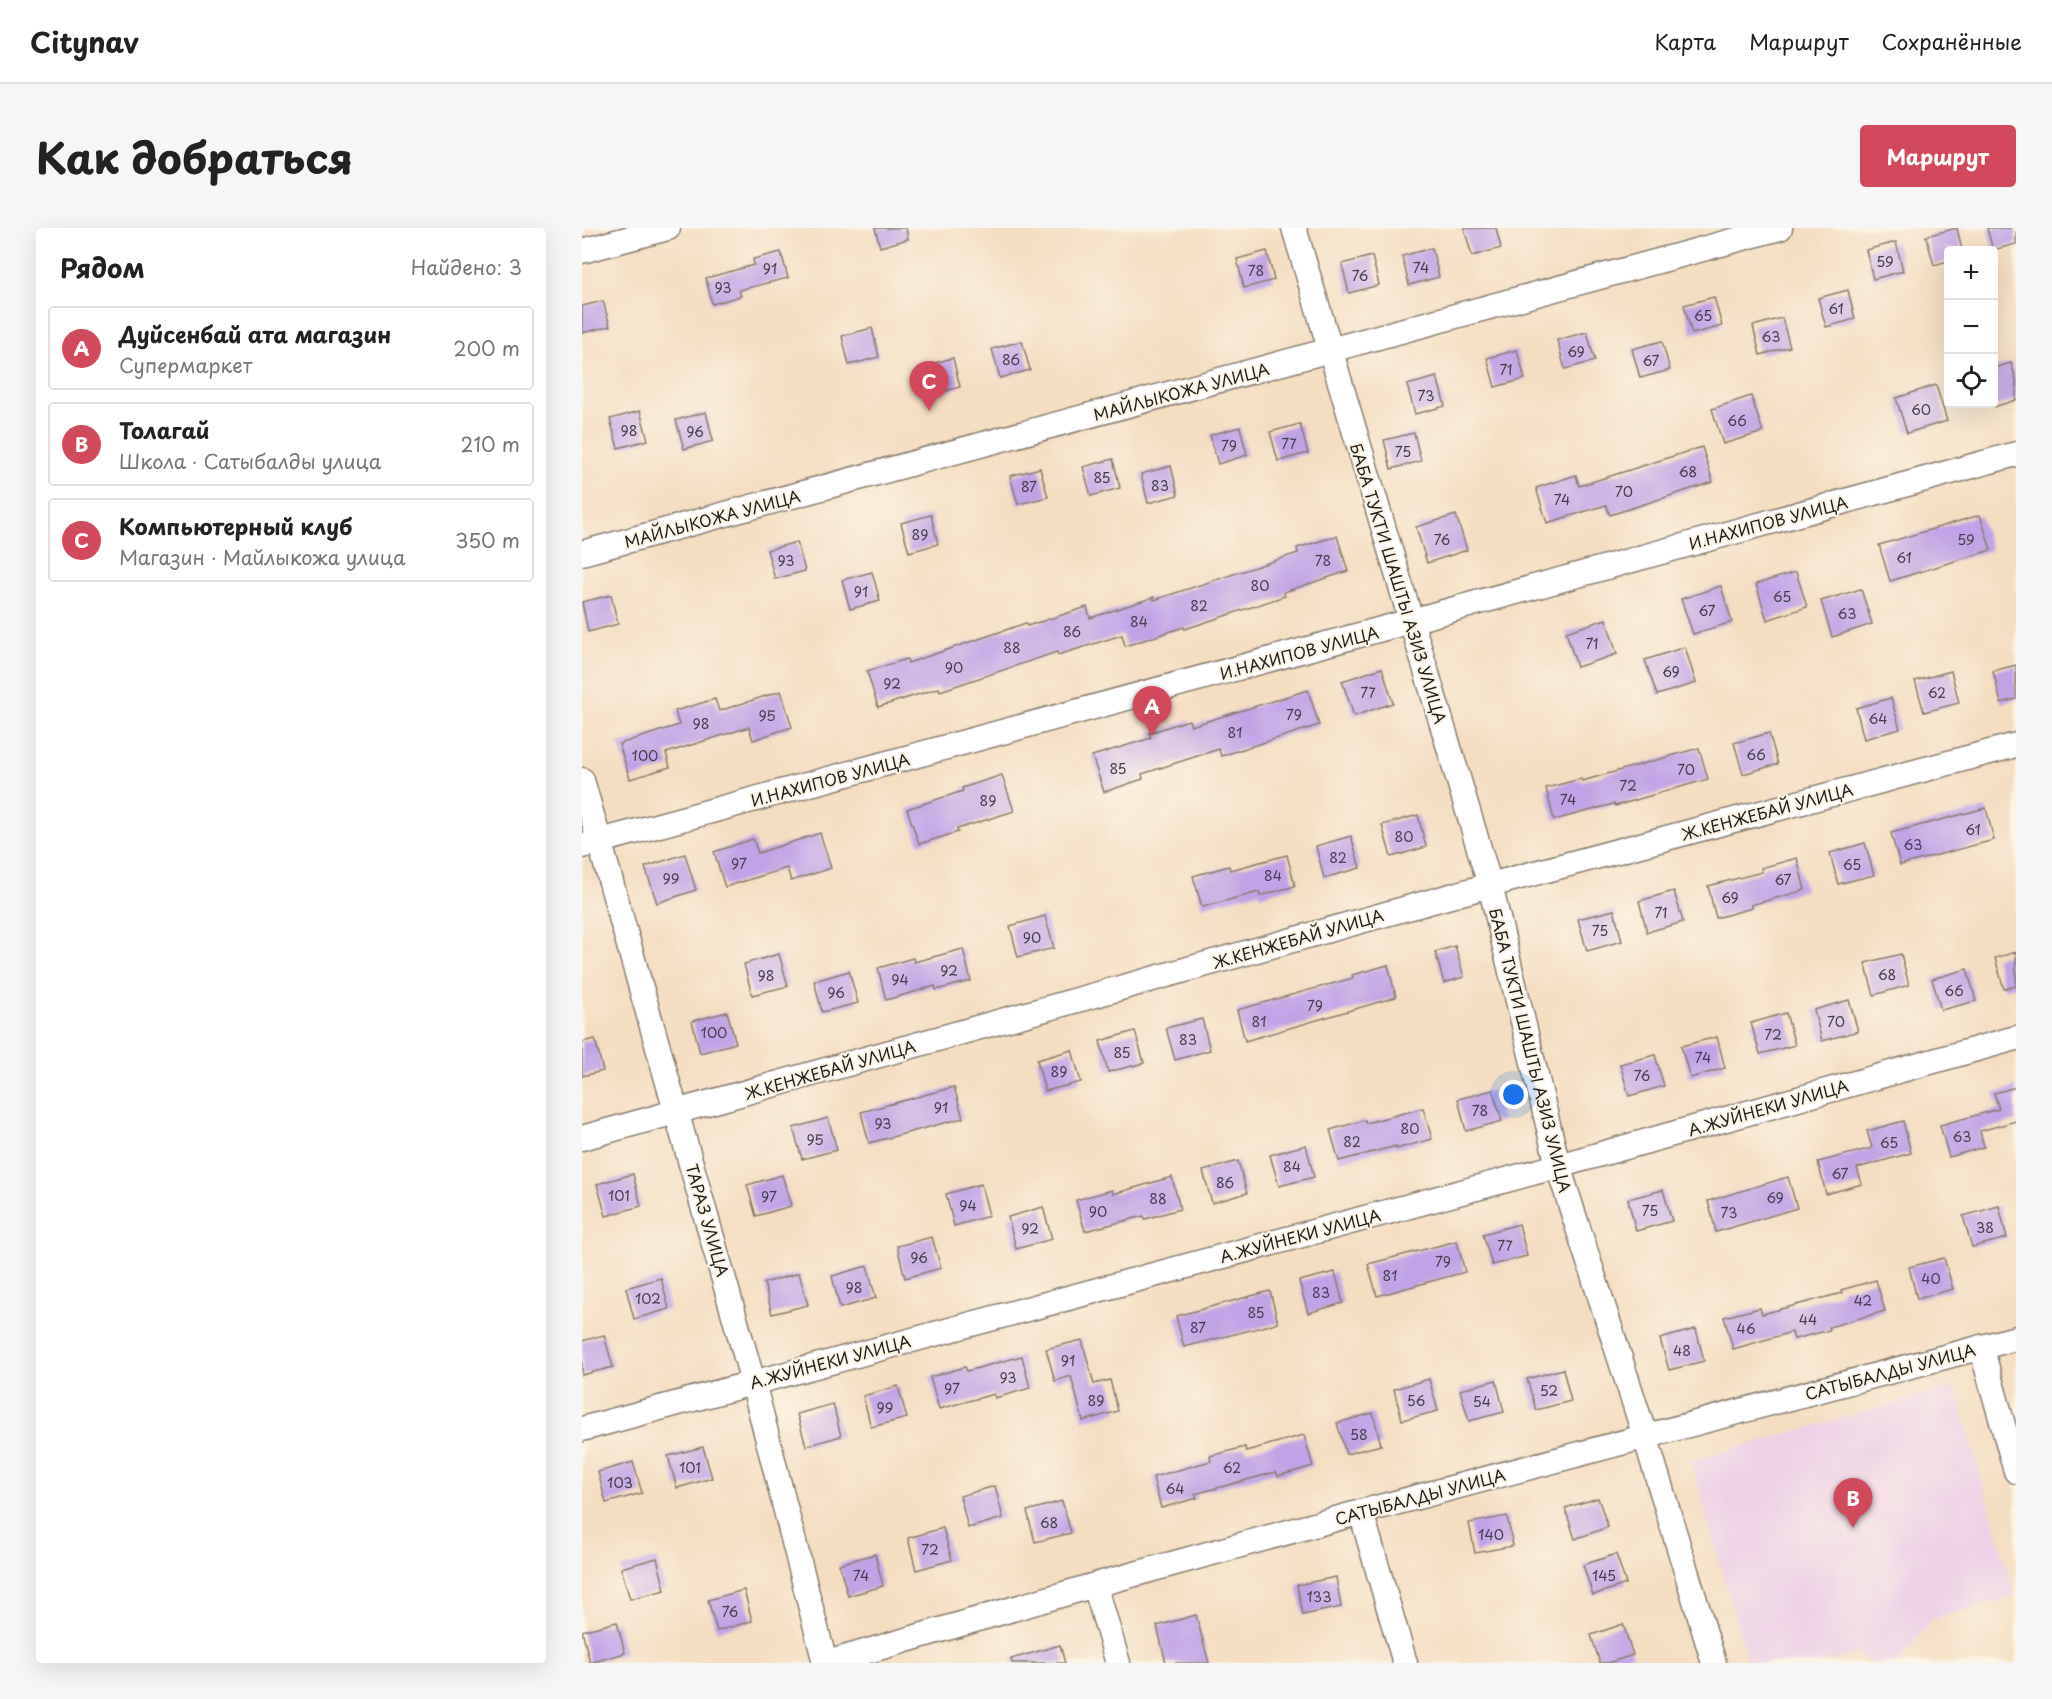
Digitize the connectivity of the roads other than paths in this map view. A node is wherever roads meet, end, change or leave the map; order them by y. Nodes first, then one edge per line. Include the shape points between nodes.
1 (668, 228) edge
2 (1294, 228) edge
3 (1780, 228) edge
4 (582, 251) edge
5 (1330, 351) junction
6 (2016, 454) edge
7 (582, 553) edge
8 (1410, 621) junction
9 (2016, 745) edge
10 (582, 780) edge
11 (591, 844) edge
12 (1490, 885) junction
13 (2016, 1038) edge
14 (677, 1112) junction
15 (582, 1138) edge
16 (1558, 1166) junction
17 (2016, 1338) edge
18 (1981, 1347) junction
19 (753, 1382) junction
20 (582, 1429) edge
21 (1645, 1436) junction
22 (2016, 1471) edge
23 (1361, 1512) junction
24 (1095, 1585) junction
25 (826, 1663) edge
26 (1118, 1663) edge
27 (1405, 1663) edge
28 (1714, 1663) edge

1 - 4 street
2 - 5 street, БАБА ТУКТИ ШАШТЫ АЗИЗ УЛИЦА
3 - 5 street, МАЙЛЫКОЖА УЛИЦА
5 - 7 street, МАЙЛЫКОЖА УЛИЦА
5 - 8 street, БАБА ТУКТИ ШАШТЫ АЗИЗ УЛИЦА
6 - 8 street, И.НАХИПОВ УЛИЦА
8 - 11 street, И.НАХИПОВ УЛИЦА
8 - 12 street, БАБА ТУКТИ ШАШТЫ АЗИЗ УЛИЦА
9 - 12 street, Ж.КЕНЖЕБАЙ УЛИЦА
10 - 11 street, ТАРАЗ УЛИЦА
11 - 14 street, ТАРАЗ УЛИЦА
12 - 14 street, Ж.КЕНЖЕБАЙ УЛИЦА
12 - 16 street, БАБА ТУКТИ ШАШТЫ АЗИЗ УЛИЦА
13 - 16 street, А.ЖУЙНЕКИ УЛИЦА
14 - 15 street, Ж.КЕНЖЕБАЙ УЛИЦА
14 - 19 street, ТАРАЗ УЛИЦА
16 - 19 street, А.ЖУЙНЕКИ УЛИЦА
16 - 21 street, БАБА ТУКТИ ШАШТЫ АЗИЗ УЛИЦА
17 - 18 street, САТЫБАЛДЫ УЛИЦА
18 - 21 street, САТЫБАЛДЫ УЛИЦА
18 - 22 street
19 - 20 street, А.ЖУЙНЕКИ УЛИЦА
19 - 25 street, ТАРАЗ УЛИЦА
21 - 23 street, САТЫБАЛДЫ УЛИЦА
21 - 28 street, БАБА ТУКТИ ШАШТЫ АЗИЗ УЛИЦА
23 - 24 street, САТЫБАЛДЫ УЛИЦА
23 - 27 street
24 - 25 street, САТЫБАЛДЫ УЛИЦА
24 - 26 street

